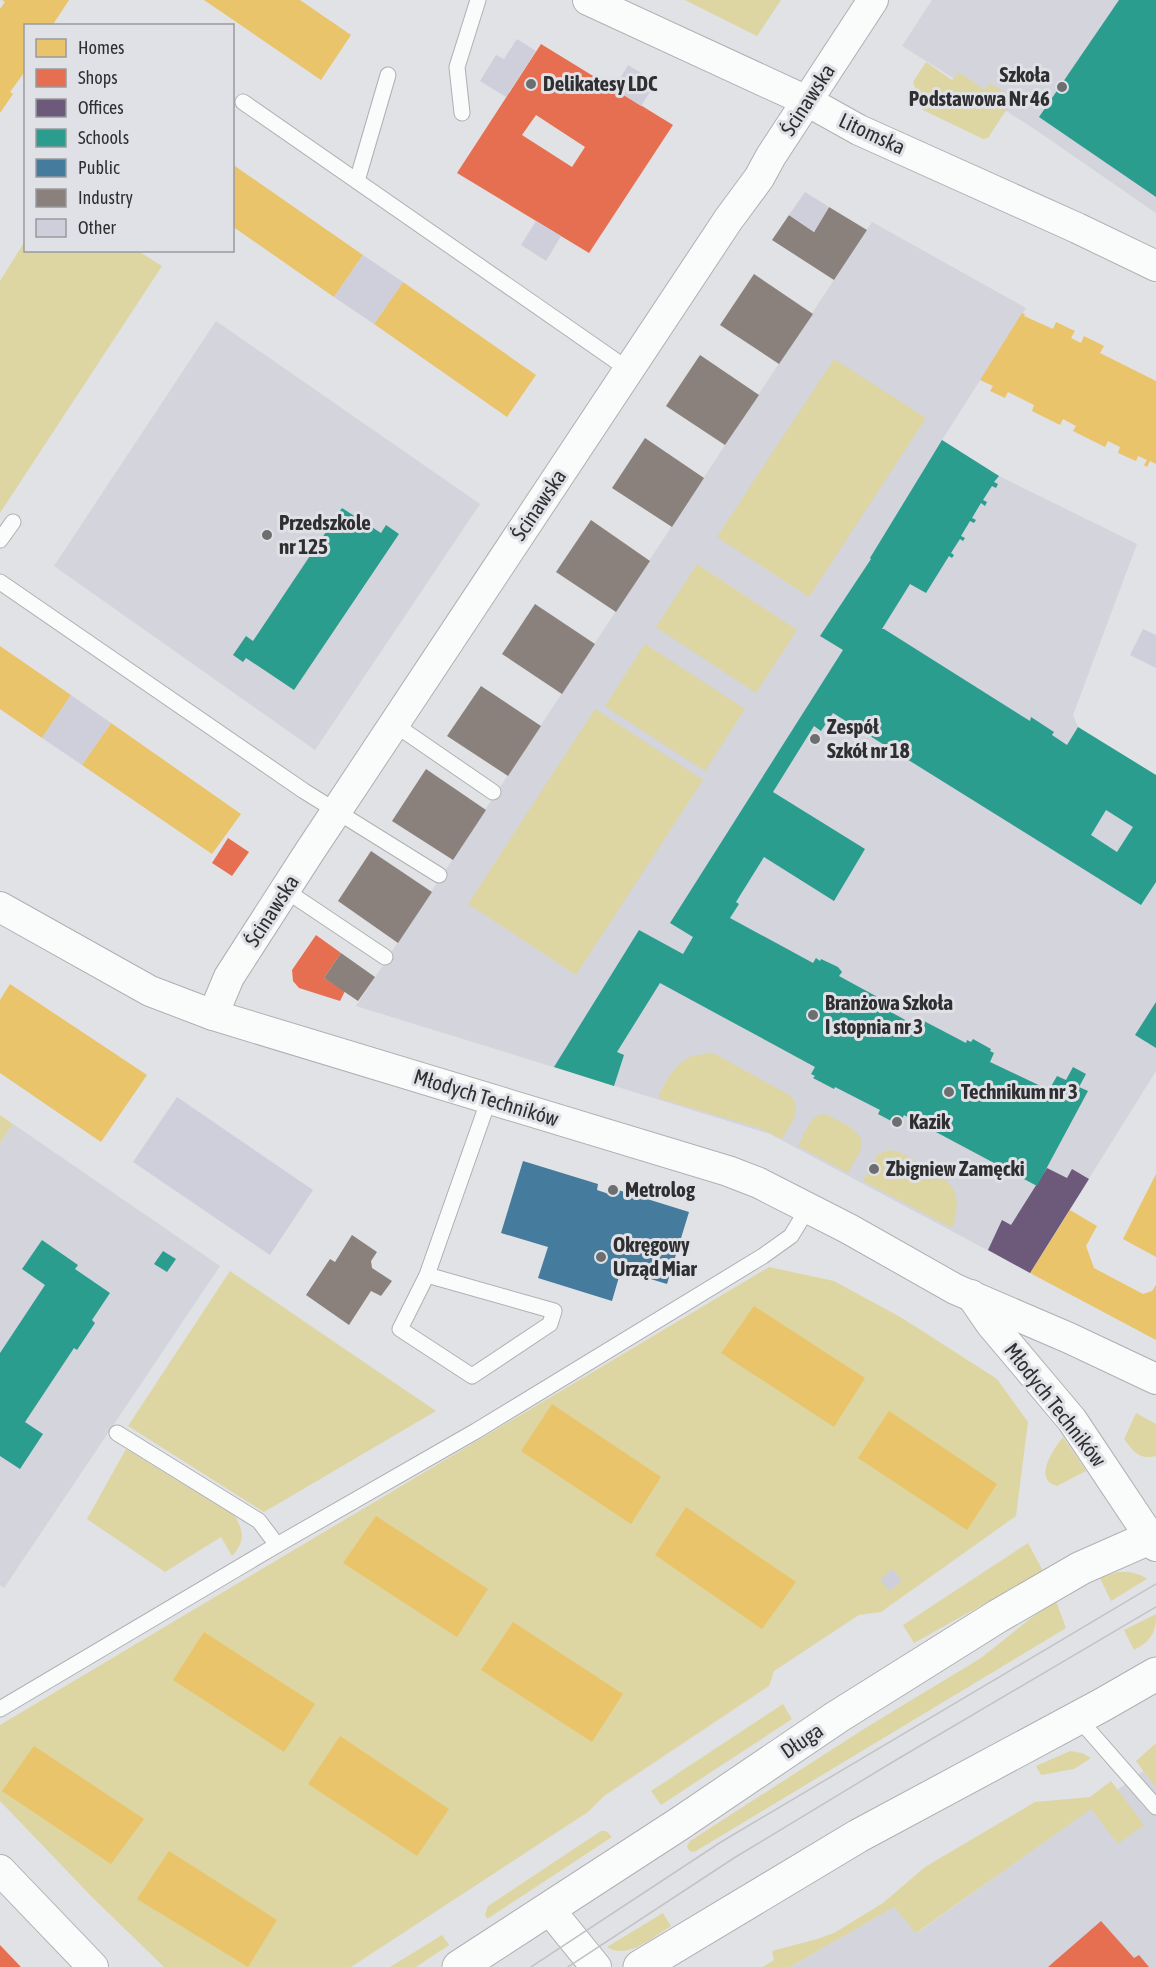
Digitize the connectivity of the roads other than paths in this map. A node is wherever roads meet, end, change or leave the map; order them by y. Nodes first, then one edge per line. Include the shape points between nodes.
1 (478, 0) edge
2 (588, 0) edge
3 (873, 0) edge
4 (388, 75) dead end
5 (807, 101) junction
6 (243, 102) dead end
7 (462, 113) dead end
8 (357, 181) junction
9 (1156, 266) edge
10 (629, 370) junction
11 (13, 522) dead end
12 (0, 540) edge
13 (0, 582) edge
14 (394, 724) junction
15 (493, 792) dead end
16 (336, 811) junction
17 (439, 875) dead end
18 (285, 890) junction
19 (0, 907) edge
20 (385, 957) dead end
21 (213, 1015) junction
22 (489, 1099) junction
23 (808, 1209) junction
24 (427, 1275) junction
25 (971, 1295) junction
26 (1156, 1379) edge
27 (117, 1433) dead end
28 (1154, 1539) edge
29 (278, 1545) junction
30 (1156, 1674) edge
31 (0, 1709) edge
32 (1078, 1718) junction
33 (1156, 1807) edge
34 (0, 1870) edge
35 (549, 1908) junction
36 (93, 1967) edge
37 (459, 1967) edge
38 (596, 1967) edge
39 (640, 1967) edge

1 - 7 lane via 457,67
2 - 5 street, Litomska
3 - 5 street, Ścinawska
4 - 8 lane
5 - 9 street, Litomska via 859,130
5 - 10 street, Ścinawska
6 - 8 lane
8 - 10 lane
10 - 14 street, Ścinawska
11 - 12 lane
13 - 16 lane
14 - 15 lane
14 - 16 street, Ścinawska
16 - 17 lane
16 - 18 street, Ścinawska
18 - 20 lane
18 - 21 street, Ścinawska via 230,977
19 - 21 street, Młodych Techników via 150,991
21 - 22 street, Młodych Techników
22 - 23 street, Młodych Techników via 728,1171
22 - 24 lane
23 - 25 street, Młodych Techników
23 - 29 lane via 791,1236 764,1256 476,1431
24 - 24 lane via 400,1329 472,1376 550,1324 554,1311
25 - 26 street, Młodych Techników
25 - 28 street, Młodych Techników via 1072,1420
27 - 29 lane via 259,1521
28 - 35 street, Długa via 1081,1568 998,1616 837,1717
29 - 31 lane
30 - 32 street
32 - 33 lane
32 - 39 street via 858,1836
34 - 36 street
35 - 37 street, Długa
35 - 38 street

